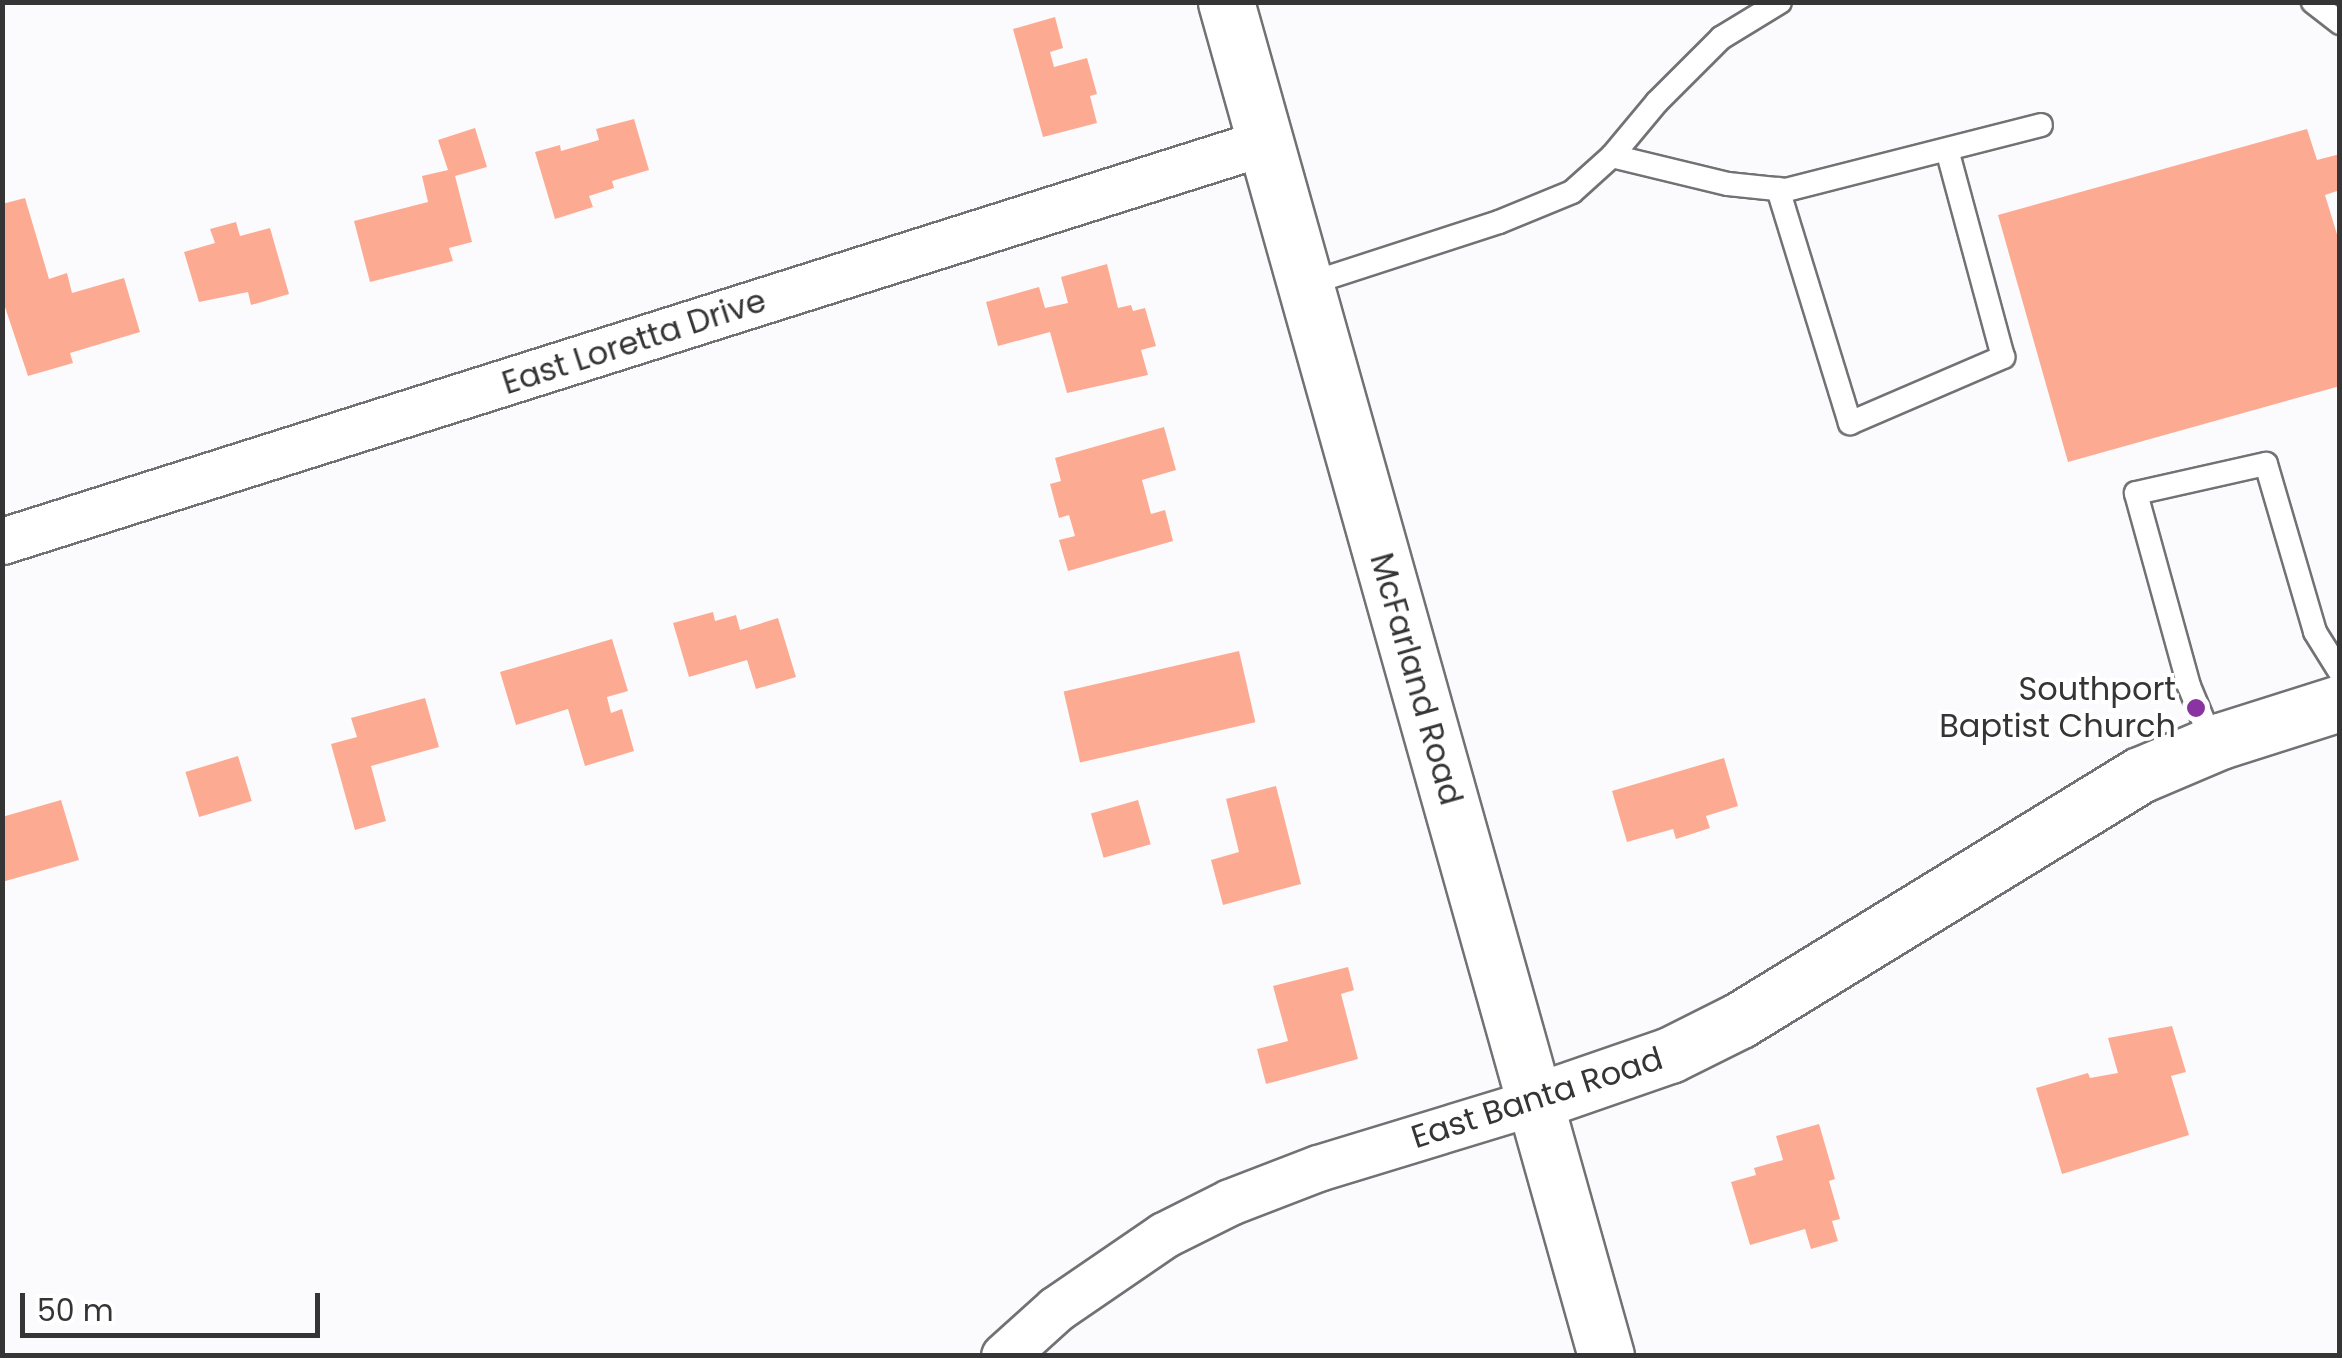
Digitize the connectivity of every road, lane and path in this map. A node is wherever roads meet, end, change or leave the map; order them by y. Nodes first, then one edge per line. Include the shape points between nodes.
1 (1226, 2) edge
2 (1780, 2) edge
3 (2313, 2) edge
4 (2340, 23) edge
5 (2041, 125) dead end
6 (1265, 142) junction
7 (1947, 150) junction
8 (1612, 156) junction
9 (1778, 189) junction
10 (1305, 285) junction
11 (2, 542) edge
12 (2340, 672) edge
13 (2340, 703) edge
14 (2213, 744) junction
15 (1534, 1102) junction
16 (1004, 1356) edge
17 (1606, 1356) edge

1 - 6 street, McFarland Road
2 - 8 lane via 1722,38
3 - 4 lane
5 - 7 lane
6 - 10 street, McFarland Road
6 - 11 street, East Loretta Drive
7 - 9 lane
7 - 9 lane via 2002,357 1850,423
8 - 9 lane
8 - 10 lane via 1572,192
10 - 15 street, McFarland Road
12 - 14 lane via 2315,632 2266,464 2136,493 2189,686
13 - 14 street, East Banta Road
14 - 15 street, East Banta Road via 2114,789 1740,1020 1670,1056
15 - 16 street, East Banta Road via 1230,1202 1056,1309
15 - 17 street, McFarland Road

